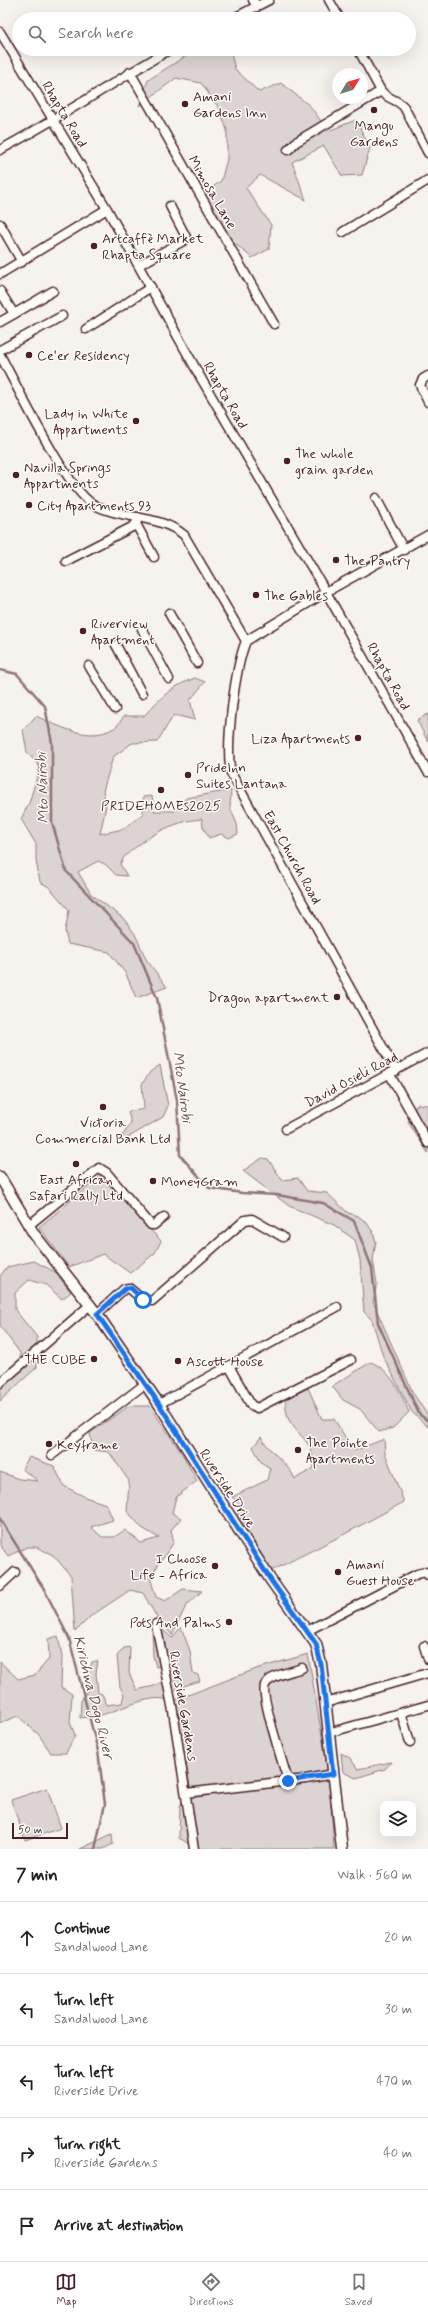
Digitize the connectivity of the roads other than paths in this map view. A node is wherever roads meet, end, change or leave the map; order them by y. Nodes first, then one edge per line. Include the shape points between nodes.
1 (269, 0) edge
2 (330, 0) edge
3 (255, 3) edge
4 (242, 12) edge
5 (336, 12) edge
6 (0, 32) edge
7 (12, 52) edge
8 (15, 56) edge
9 (159, 56) edge
10 (362, 56) edge
11 (130, 72) junction
12 (381, 92) junction
13 (54, 121) junction
14 (0, 150) edge
15 (288, 150) dead end
16 (428, 153) edge
17 (428, 180) edge
18 (170, 206) dead end
19 (107, 209) junction
20 (0, 224) edge
21 (343, 232) dead end
22 (22, 262) junction
23 (139, 265) junction
24 (0, 274) edge
25 (151, 287) junction
26 (0, 291) edge
27 (53, 291) dead end
28 (14, 314) junction
29 (62, 316) dead end
30 (0, 322) edge
31 (274, 324) dead end
32 (86, 330) dead end
33 (0, 350) edge
34 (0, 355) edge
35 (428, 376) edge
36 (428, 402) edge
37 (376, 498) dead end
38 (137, 521) junction
39 (428, 535) edge
40 (404, 550) junction
41 (154, 557) dead end
42 (66, 561) dead end
43 (326, 592) junction
44 (169, 613) dead end
45 (142, 629) dead end
46 (246, 641) junction
47 (116, 645) dead end
48 (197, 663) dead end
49 (89, 666) dead end
50 (169, 679) dead end
51 (142, 694) dead end
52 (115, 710) dead end
53 (428, 772) edge
54 (428, 1053) edge
55 (393, 1072) junction
56 (286, 1129) dead end
57 (428, 1143) edge
58 (0, 1177) edge
59 (164, 1217) dead end
60 (28, 1226) junction
61 (283, 1237) dead end
62 (90, 1305) junction
63 (337, 1307) dead end
64 (97, 1314) junction
65 (351, 1360) dead end
66 (229, 1366) junction
67 (0, 1383) edge
68 (145, 1384) junction
69 (159, 1404) junction
70 (52, 1455) dead end
71 (15, 1572) dead end
72 (428, 1575) edge
73 (0, 1586) edge
74 (156, 1624) dead end
75 (307, 1631) junction
76 (424, 1646) dead end
77 (428, 1659) edge
78 (302, 1668) dead end
79 (428, 1673) edge
80 (325, 1703) junction
81 (428, 1705) edge
82 (401, 1713) junction
83 (328, 1733) junction
84 (410, 1742) dead end
85 (333, 1774) junction
86 (288, 1781) junction
87 (186, 1793) junction
88 (194, 1849) edge
89 (342, 1849) edge

1 - 3 street
2 - 5 street
3 - 4 street
6 - 7 street, Rhapta Road
8 - 13 street, Rhapta Road
9 - 11 street
10 - 12 street
11 - 13 street
11 - 31 street, Mimosa Lane
12 - 15 street via 316,130
12 - 16 street via 398,101 414,123
13 - 14 street
13 - 19 street, Rhapta Road
17 - 21 street
18 - 23 street via 187,239
19 - 22 street
19 - 23 street, Rhapta Road
20 - 22 street
22 - 24 street
23 - 25 street, Rhapta Road
25 - 32 street
25 - 43 street, Rhapta Road via 202,380
26 - 28 street
27 - 28 street
28 - 30 street
29 - 33 street
34 - 38 street via 80,494 93,504
35 - 36 street via 420,385
37 - 40 street
38 - 41 street
38 - 42 street
38 - 46 street via 172,526 184,535
39 - 40 street
40 - 43 street
43 - 46 street
43 - 53 street, Rhapta Road
44 - 48 street
45 - 50 street
46 - 55 street, East Church Road via 237,667 229,756 231,773
47 - 51 street
49 - 52 street
54 - 55 street, David Osieli Road
55 - 56 street, David Osieli Road
55 - 57 street, East Church Road
58 - 60 street, Riverside Drive
59 - 60 street via 151,1225 107,1173 99,1168
60 - 62 street, Riverside Drive
61 - 64 street via 252,1219 245,1220 152,1301 143,1300 128,1288
62 - 64 street, Riverside Drive
62 - 67 street
63 - 66 street
64 - 68 street, Riverside Drive
65 - 66 street via 257,1408 251,1404
66 - 69 street
68 - 69 street, Riverside Drive
68 - 70 street
69 - 75 street, Riverside Drive via 270,1579
71 - 73 street
72 - 75 street via 424,1572 417,1574
74 - 87 street, Riverside Gardens
75 - 80 street, Riverside Drive via 318,1648
76 - 77 street
78 - 86 street via 273,1678 264,1688
79 - 80 street
80 - 83 street, Riverside Drive
81 - 82 street
82 - 83 street
82 - 84 street
83 - 85 street, Riverside Drive
85 - 86 street
85 - 89 street, Riverside Drive
86 - 87 street
87 - 88 street, Riverside Gardens

